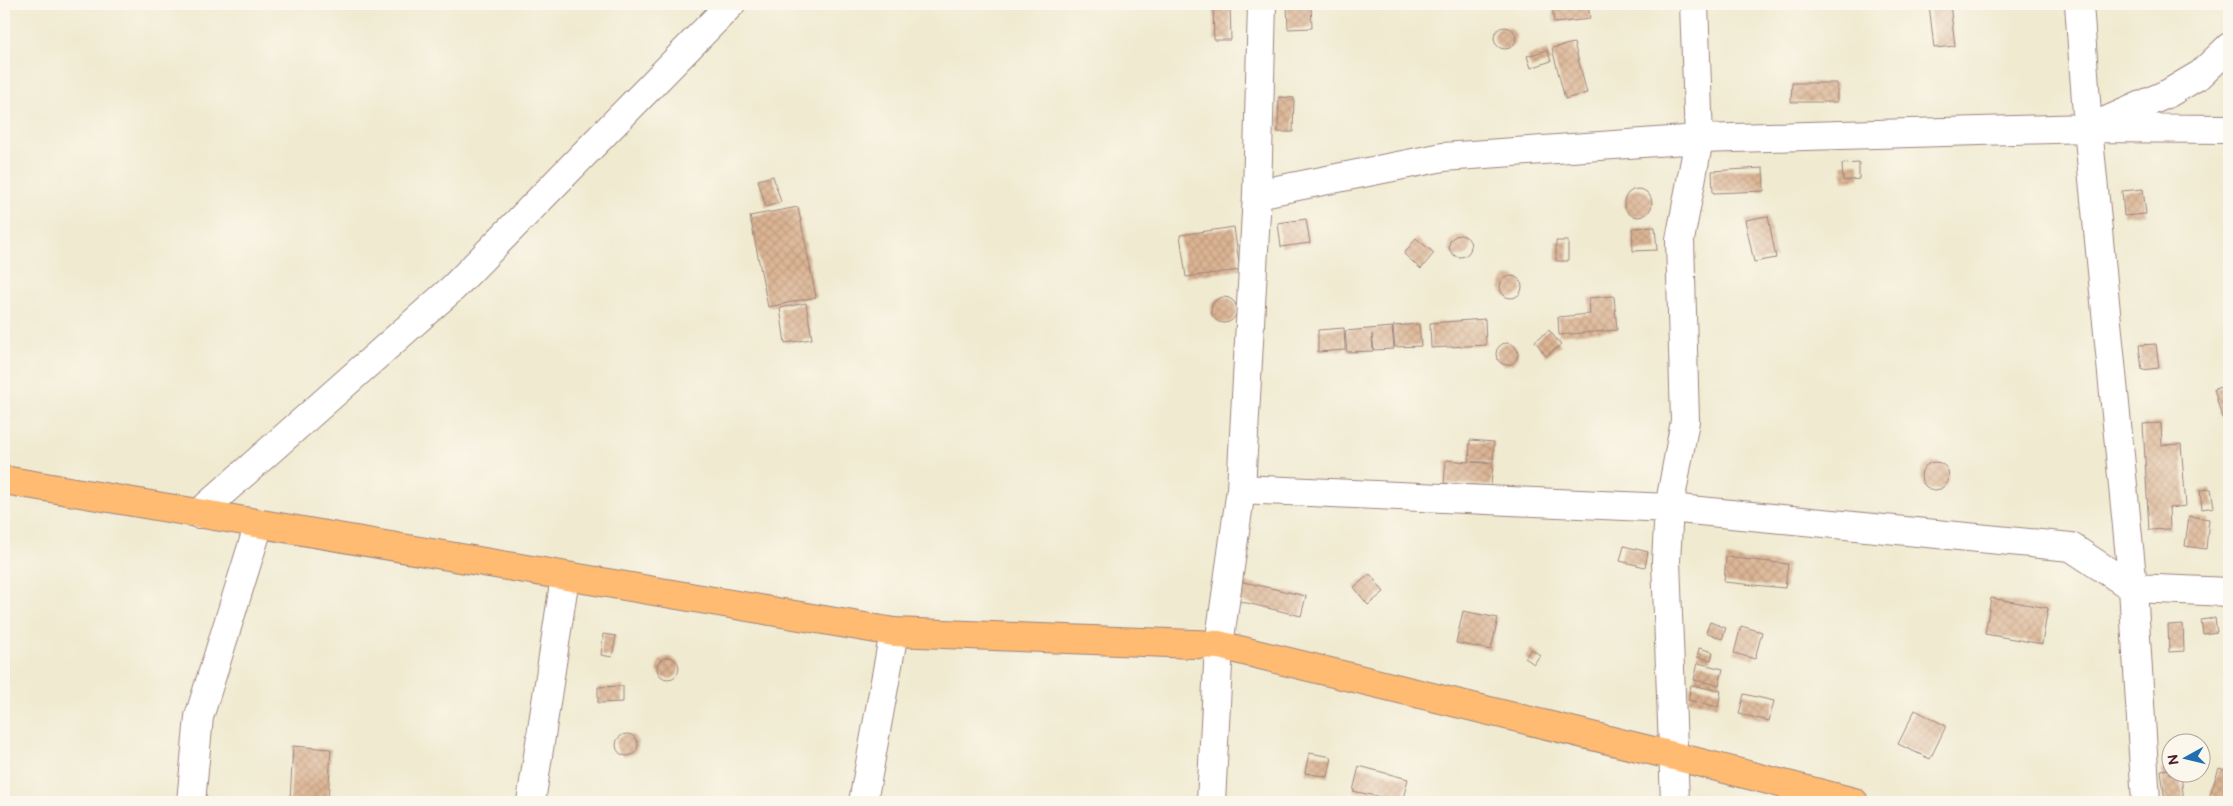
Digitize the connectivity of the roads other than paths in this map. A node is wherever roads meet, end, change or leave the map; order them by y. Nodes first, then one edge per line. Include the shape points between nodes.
1 (730, 4) edge
2 (1262, 4) edge
3 (1694, 4) edge
4 (2079, 4) edge
5 (2229, 47) edge
6 (2088, 128) junction
7 (2229, 129) edge
8 (1699, 139) junction
9 (1257, 194) junction
10 (4, 480) edge
11 (1241, 488) junction
12 (1669, 508) junction
13 (198, 514) junction
14 (259, 524) junction
15 (565, 578) junction
16 (2133, 588) junction
17 (2229, 592) edge
18 (894, 632) junction
19 (1219, 645) junction
20 (1674, 756) junction
21 (191, 802) edge
22 (531, 802) edge
23 (863, 802) edge
24 (1211, 802) edge
25 (1675, 802) edge
26 (1854, 802) edge
27 (2146, 802) edge

1 - 13 street via 452,288
2 - 9 street
3 - 8 street
4 - 6 street
5 - 6 street via 2201,74 2169,93
6 - 7 street
6 - 8 street
6 - 16 street
8 - 9 street via 1443,156
8 - 12 street via 1680,240 1685,421
9 - 11 street
10 - 13 main road
11 - 12 street
11 - 19 street
12 - 16 street via 2071,547
12 - 20 street via 1666,562
13 - 14 main road
14 - 15 main road
14 - 21 street via 199,718
15 - 18 main road
15 - 22 street
16 - 17 street
16 - 27 street
18 - 19 main road
18 - 23 street
19 - 20 main road
19 - 24 street
20 - 25 street
20 - 26 main road

